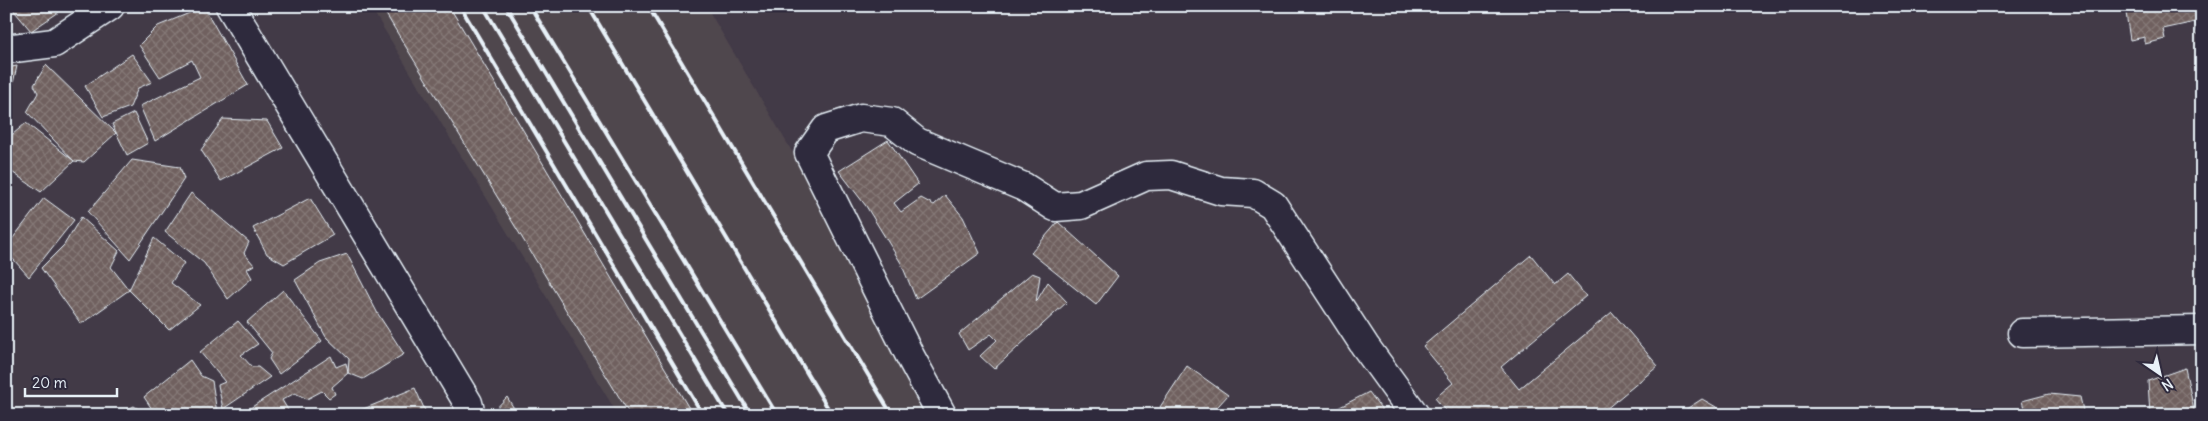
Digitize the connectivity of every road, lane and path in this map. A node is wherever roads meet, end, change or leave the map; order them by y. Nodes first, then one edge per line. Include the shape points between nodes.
1 (110, 6) edge
2 (230, 6) edge
3 (6, 49) edge
4 (2202, 330) edge
5 (2022, 333) dead end
6 (471, 415) edge
7 (942, 415) edge
8 (1415, 415) edge

1 - 3 street via 54,43
2 - 6 street via 468,403
4 - 5 street
7 - 8 street via 809,153 826,129 861,118 892,122 917,142 1024,187 1055,207 1081,205 1146,176 1171,175 1221,191 1253,194 1273,205 1365,346

